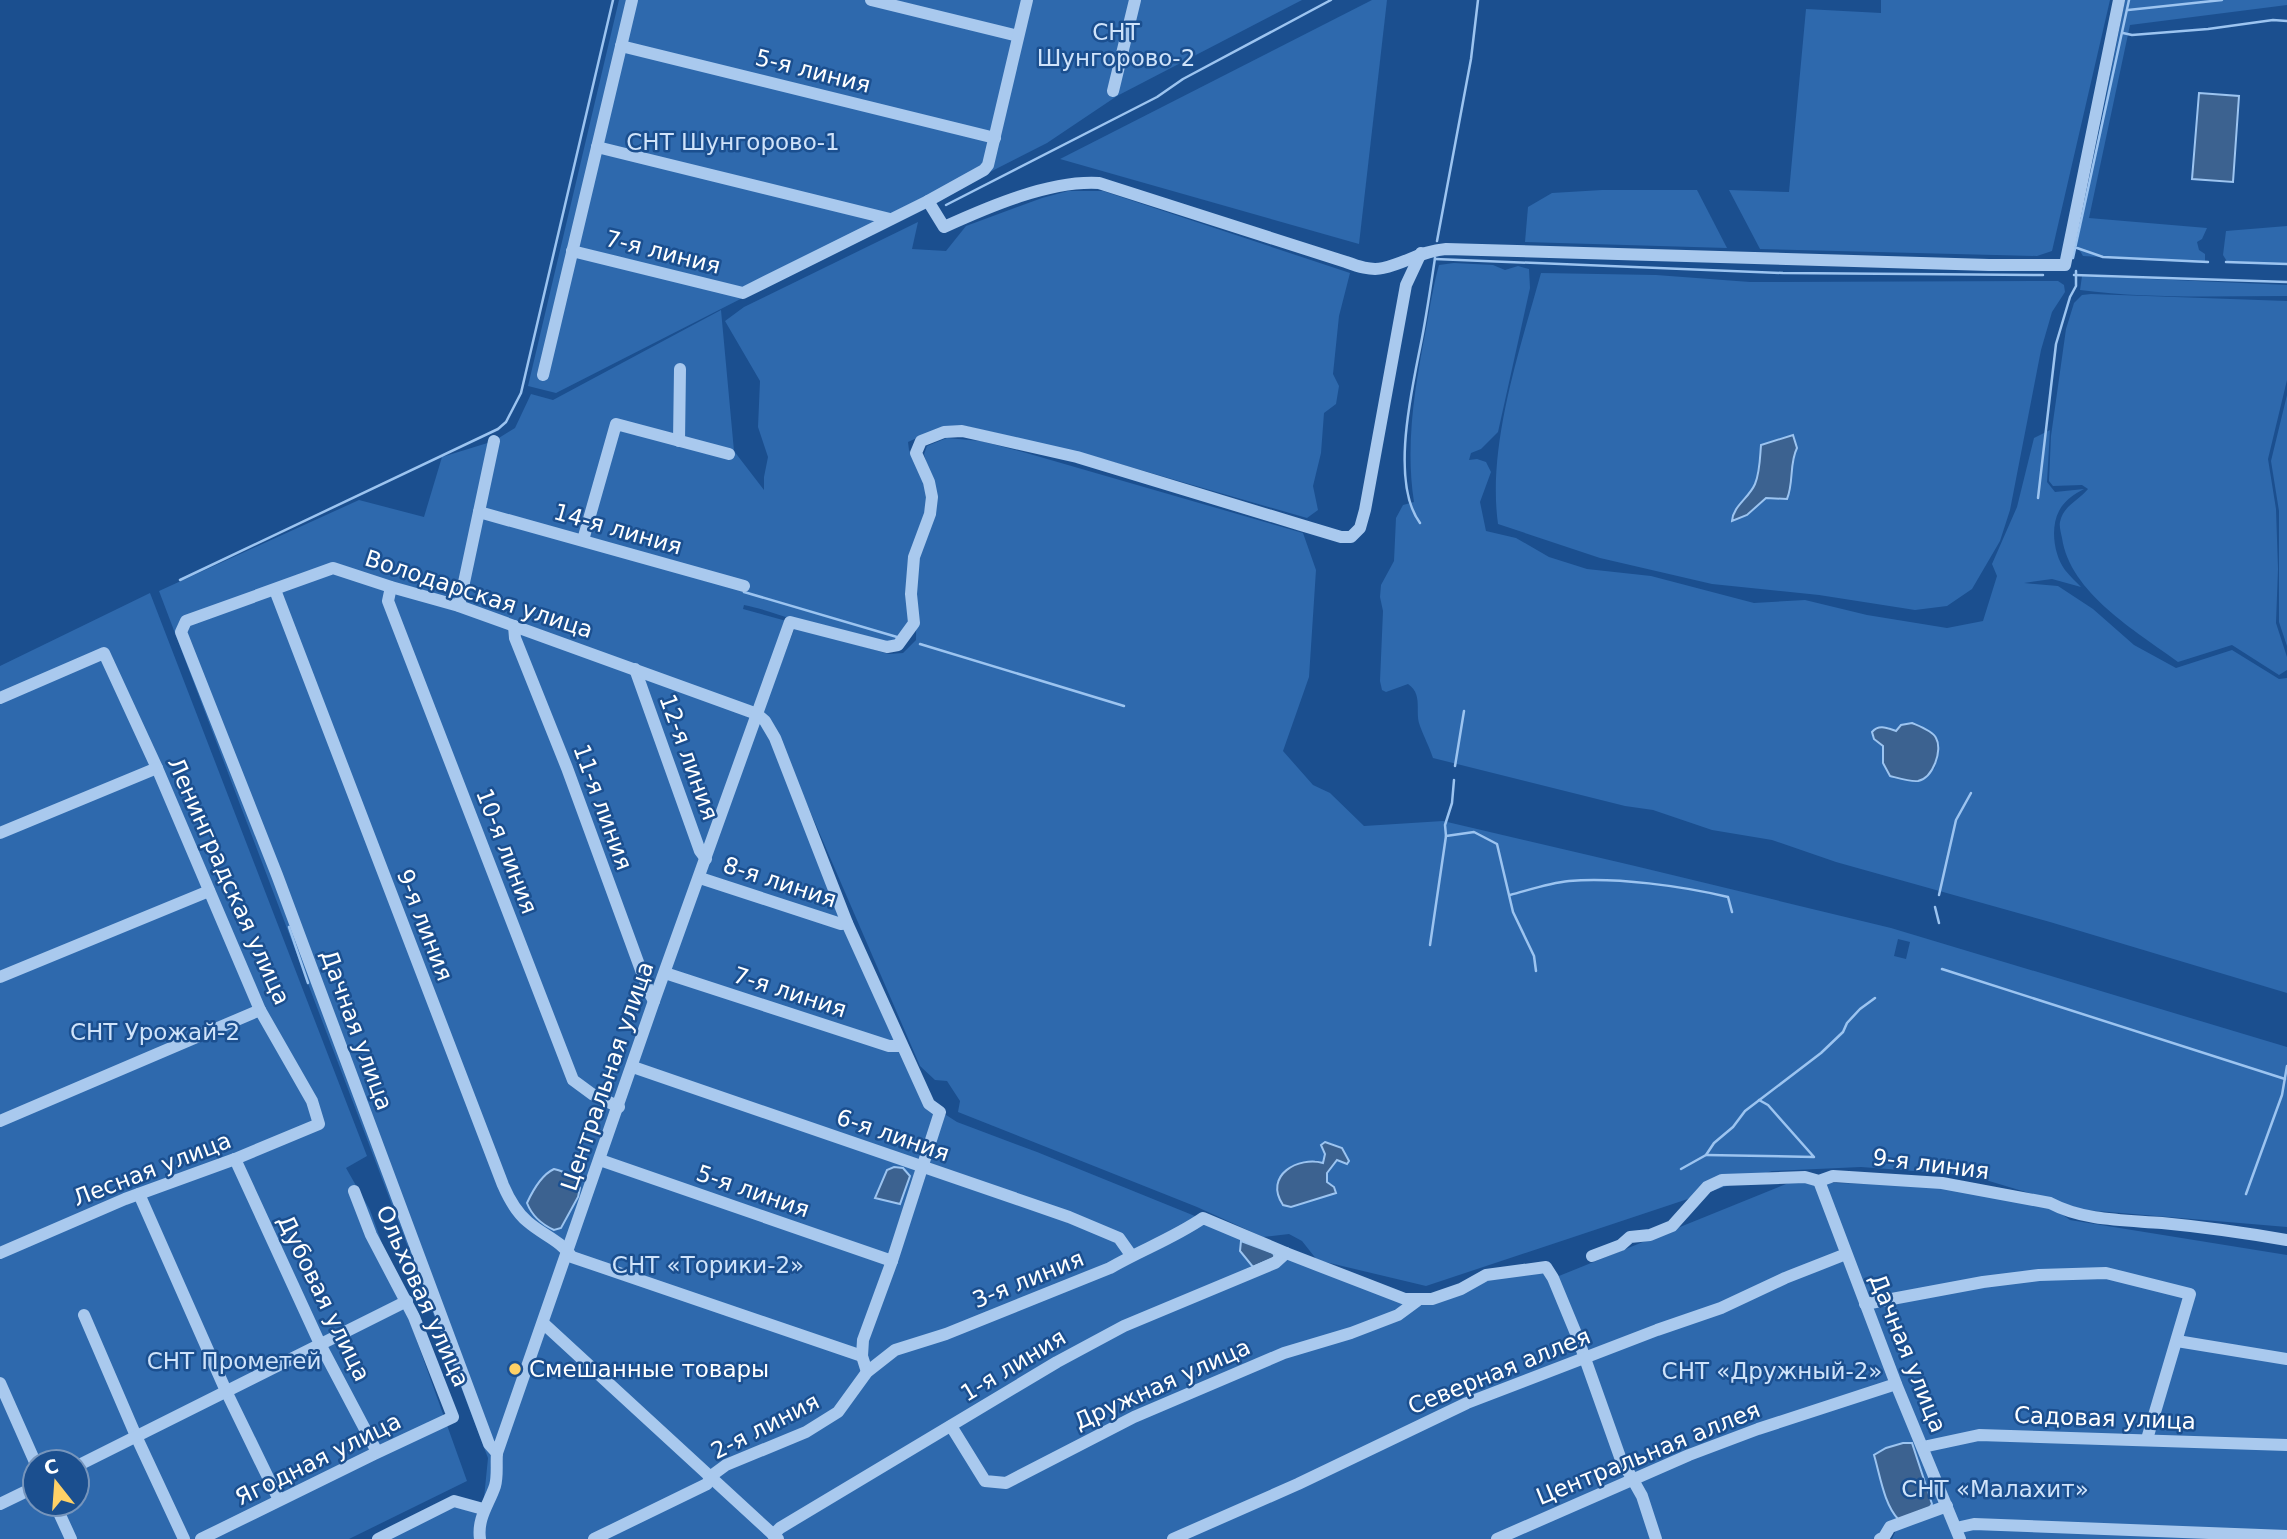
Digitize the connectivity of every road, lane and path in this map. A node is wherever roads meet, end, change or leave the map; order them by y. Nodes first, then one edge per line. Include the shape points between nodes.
1 (632, 0) edge
2 (871, 0) edge
3 (1027, 0) edge
4 (1135, 0) edge
5 (2119, 0) edge
6 (1018, 36) junction
7 (621, 46) junction
8 (1113, 90) dead end
9 (995, 138) junction
10 (597, 146) junction
11 (928, 201) junction
12 (885, 222) junction
13 (572, 251) junction
14 (1421, 253) junction
15 (680, 369) dead end
16 (543, 375) dead end
17 (494, 441) dead end
18 (679, 441) junction
19 (729, 454) dead end
20 (480, 512) junction
21 (583, 540) junction
22 (744, 586) dead end
23 (391, 587) junction
24 (275, 590) junction
25 (459, 606) junction
26 (186, 621) joint
27 (514, 626) junction
28 (635, 668) junction
29 (0, 698) edge
30 (757, 714) junction
31 (157, 768) junction
32 (0, 833) edge
33 (706, 859) junction
34 (700, 878) junction
35 (209, 891) junction
36 (847, 923) junction
37 (665, 973) junction
38 (0, 977) edge
39 (654, 1001) junction
40 (260, 1010) junction
41 (902, 1045) junction
42 (633, 1067) junction
43 (619, 1107) junction
44 (0, 1121) edge
45 (319, 1124) joint
46 (236, 1159) junction
47 (600, 1160) junction
48 (922, 1166) junction
49 (1819, 1181) junction
50 (354, 1191) dead end
51 (139, 1194) junction
52 (2287, 1240) edge
53 (568, 1251) junction
54 (0, 1253) edge
55 (1286, 1253) junction
56 (1846, 1254) junction
57 (1131, 1255) junction
58 (1592, 1256) dead end
59 (892, 1261) junction
60 (407, 1301) junction
61 (1418, 1301) junction
62 (1865, 1304) junction
63 (84, 1315) dead end
64 (543, 1324) junction
65 (2177, 1341) junction
66 (320, 1344) junction
67 (862, 1356) junction
68 (2287, 1359) edge
69 (1585, 1360) junction
70 (867, 1372) junction
71 (0, 1383) edge
72 (1896, 1384) junction
73 (226, 1391) junction
74 (453, 1417) joint
75 (951, 1426) junction
76 (136, 1436) junction
77 (2147, 1439) junction
78 (2287, 1445) edge
79 (1923, 1447) junction
80 (29, 1448) edge
81 (377, 1452) junction
82 (497, 1452) junction
83 (91, 1459) edge
84 (711, 1476) junction
85 (1633, 1479) junction
86 (21, 1494) edge
87 (279, 1500) junction
88 (0, 1504) edge
89 (1947, 1506) junction
90 (483, 1509) junction
91 (61, 1518) edge
92 (1958, 1534) edge
93 (2287, 1536) edge
94 (775, 1537) edge
95 (71, 1539) edge
96 (184, 1539) edge
97 (201, 1539) edge
98 (378, 1539) edge
99 (480, 1539) edge
100 (594, 1539) edge
101 (1173, 1539) edge
102 (1497, 1539) edge
103 (1656, 1539) edge
104 (1880, 1539) edge

1 - 7 street
2 - 6 street
3 - 6 street
4 - 8 street
5 - 14 street via 2065,265 1446,249
6 - 9 street
7 - 9 street, 5-я линия
7 - 10 street
9 - 11 street via 985,170
10 - 12 street
10 - 13 street
11 - 12 street
11 - 14 street via 944,227 1062,184 1099,183 1365,268 1382,269
12 - 13 street, 7-я линия via 743,293
13 - 16 street
14 - 30 street, Центральная улица via 1406,285 1365,510 1355,535 1341,537 1077,457 962,431 932,435 921,441 916,453 932,497 914,557 914,623 909,633 898,645 887,647 790,622
15 - 18 street
17 - 20 street
18 - 19 street
18 - 21 street via 616,424
20 - 21 street, 14-я линия
20 - 25 street
21 - 22 street, 14-я линия
23 - 24 street, Володарская улица via 333,568
23 - 25 street, Володарская улица
23 - 43 street, 10-я линия via 388,601 573,1080
24 - 26 street, Володарская улица
24 - 53 street, 9-я линия via 509,1200 527,1222
25 - 27 street, Володарская улица
26 - 82 street, Дачная улица via 181,632 277,875 489,1444
27 - 28 street, Володарская улица
27 - 39 street, 11-я линия
28 - 30 street, Володарская улица
28 - 33 street, 12-я линия
29 - 31 street, Ленинградская улица via 104,653
30 - 33 street, Центральная улица
30 - 36 street via 775,738
31 - 32 street
31 - 35 street, Ленинградская улица
33 - 34 street, Центральная улица
34 - 36 street, 8-я линия
34 - 37 street, Центральная улица
35 - 38 street
35 - 40 street, Ленинградская улица
36 - 41 street
37 - 39 street, Центральная улица
37 - 41 street, 7-я линия via 889,1046
39 - 42 street, Центральная улица
40 - 44 street
40 - 45 street, Ленинградская улица via 312,1101
41 - 48 street via 929,1104 940,1112
42 - 43 street, Центральная улица
42 - 48 street, 6-я линия
43 - 47 street, Центральная улица
45 - 46 street, Лесная улица
46 - 51 street, Лесная улица
46 - 66 street, Дубовая улица
47 - 53 street, Центральная улица
47 - 59 street, 5-я линия
48 - 57 street, 6-я линия via 1119,1238
48 - 59 street
49 - 52 street, 9-я линия via 1833,1176 1942,1183 2118,1221
49 - 56 street, Дачная улица
49 - 58 street, 9-я линия via 1805,1177 1722,1180 1707,1186 1672,1226 1630,1237
50 - 60 street, Ольховая улица via 371,1235
51 - 54 street, Лесная улица
51 - 73 street
53 - 64 street, Центральная улица
53 - 67 street, 9-я линия via 572,1257
55 - 57 street, 3-я линия via 1203,1218
55 - 61 street
55 - 75 street, 1-я линия via 1275,1263 1124,1326
56 - 62 street, Дачная улица
56 - 69 street, Северная аллея
57 - 70 street, 3-я линия via 1024,1304 895,1350
59 - 67 street via 863,1339
60 - 66 street
60 - 74 street, Ольховая улица
61 - 69 street via 1461,1289 1486,1275 1546,1267
61 - 75 street, Дружная улица via 1398,1315 1284,1353 1134,1416 1006,1483 985,1481
62 - 65 street via 1983,1282 2106,1273 2189,1294
62 - 72 street, Дачная улица
63 - 76 street
64 - 82 street, Центральная улица
64 - 84 street
65 - 68 street
65 - 77 street
66 - 73 street
66 - 81 street, Дубовая улица
67 - 70 street
69 - 85 street via 1620,1457
69 - 101 street, Северная аллея via 1467,1403
70 - 84 street, 2-я линия via 838,1412
71 - 80 street
72 - 79 street, Дачная улица
72 - 85 street, Центральная аллея via 1758,1429
73 - 76 street
73 - 87 street
74 - 81 street, Ягодная улица
75 - 94 street, 1-я линия via 780,1528
76 - 83 street
76 - 96 street
77 - 78 street, Садовая улица
77 - 79 street, Садовая улица via 1979,1435
79 - 89 street, Дачная улица
81 - 87 street, Ягодная улица
82 - 90 street, Центральная улица via 495,1485
84 - 94 street
84 - 100 street, 2-я линия via 707,1485
85 - 102 street, Центральная аллея
85 - 103 street
86 - 88 street
87 - 97 street, Ягодная улица
89 - 92 street, Дачная улица
89 - 104 street via 1890,1527
90 - 98 street via 454,1502
90 - 99 street, Центральная улица
91 - 95 street
92 - 93 street via 1975,1524

